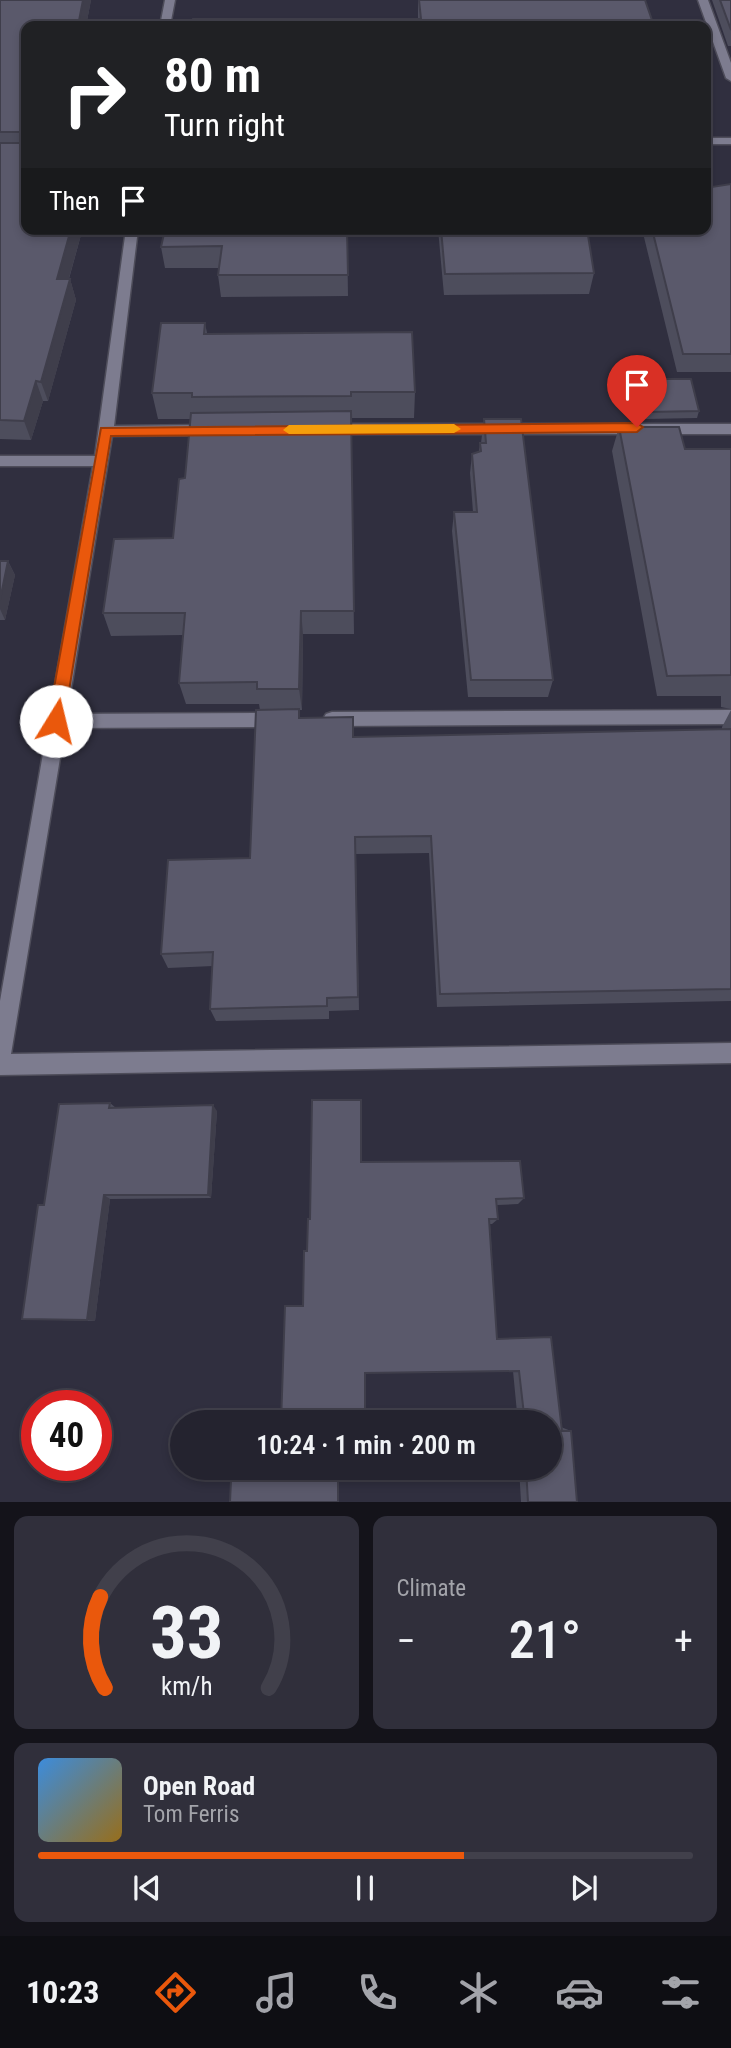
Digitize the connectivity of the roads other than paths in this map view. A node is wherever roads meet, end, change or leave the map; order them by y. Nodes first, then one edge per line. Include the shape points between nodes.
1 (170, 0) edge
2 (703, 0) edge
3 (166, 21) edge
4 (711, 21) edge
5 (711, 22) edge
6 (731, 78) edge
7 (711, 141) edge
8 (731, 141) edge
9 (131, 235) edge
10 (731, 429) edge
11 (232, 430) edge
12 (315, 430) edge
13 (106, 431) junction
14 (0, 461) edge
15 (100, 461) junction
16 (731, 717) edge
17 (56, 721) junction
18 (7, 977) edge
19 (731, 1053) edge
20 (0, 1063) edge

1 - 3 street
2 - 4 street
5 - 6 street
7 - 8 street
9 - 13 street
10 - 12 street
11 - 13 street
13 - 15 street
14 - 15 street
15 - 17 street
16 - 17 street
17 - 18 street
18 - 20 street
19 - 20 street

